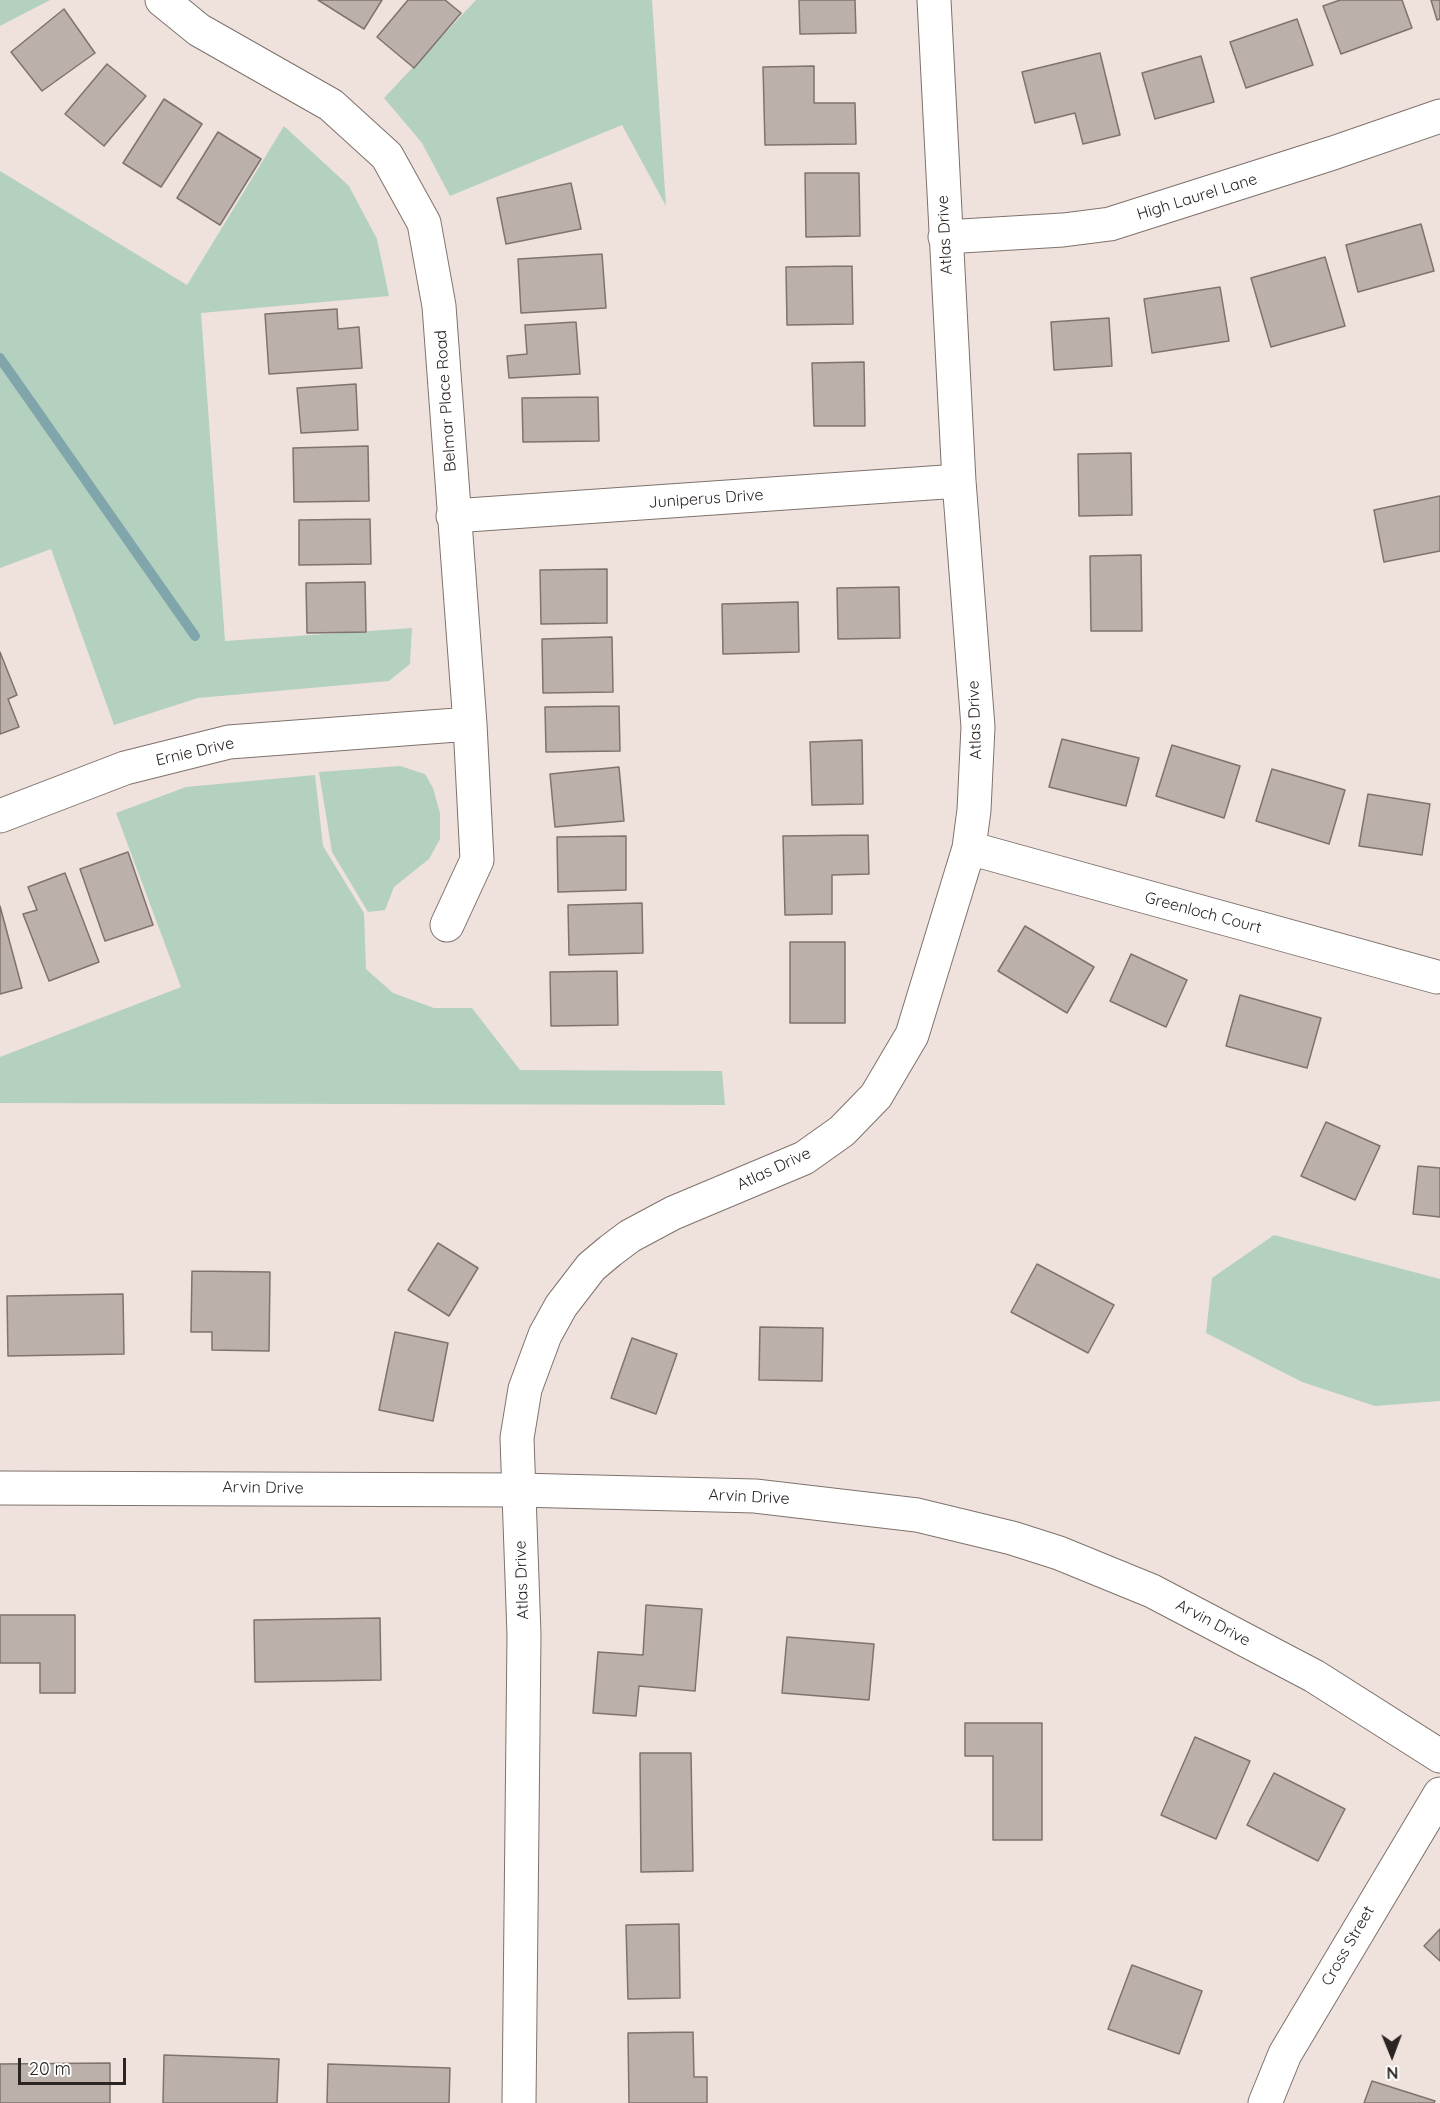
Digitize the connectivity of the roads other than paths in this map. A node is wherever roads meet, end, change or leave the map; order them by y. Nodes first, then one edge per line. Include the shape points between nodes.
1 (162, 0) edge
2 (934, 0) edge
3 (1440, 116) edge
4 (945, 237) junction
5 (959, 481) junction
6 (453, 516) junction
7 (470, 724) junction
8 (0, 816) edge
9 (969, 848) junction
10 (447, 925) dead end
11 (1437, 977) dead end
12 (0, 1488) edge
13 (518, 1490) junction
14 (1440, 1756) edge
15 (1440, 1794) edge
16 (519, 2103) edge
17 (1265, 2103) edge

1 - 6 street, Belmar Place Road via 199,30 332,105 387,156 423,223 439,306
2 - 4 street, Atlas Drive
3 - 4 street, High Laurel Lane via 1110,224
4 - 5 street, Atlas Drive
5 - 6 street, Juniperus Drive
5 - 9 street, Atlas Drive via 978,727 975,810
6 - 7 street, Belmar Place Road
7 - 8 street, Ernie Drive via 229,742 125,768
7 - 10 street, Belmar Place Road via 477,860
9 - 11 street, Greenloch Court
9 - 13 street, Atlas Drive via 912,1035 876,1096 842,1131 804,1158 673,1213 630,1236 591,1267 561,1306 545,1335 525,1389 517,1438
12 - 13 street, Arvin Drive
13 - 14 street, Arvin Drive via 755,1496 822,1502 917,1515 1012,1538 1152,1591 1314,1676
13 - 16 street, Atlas Drive via 524,1635
15 - 17 street, Cross Street via 1285,2054

